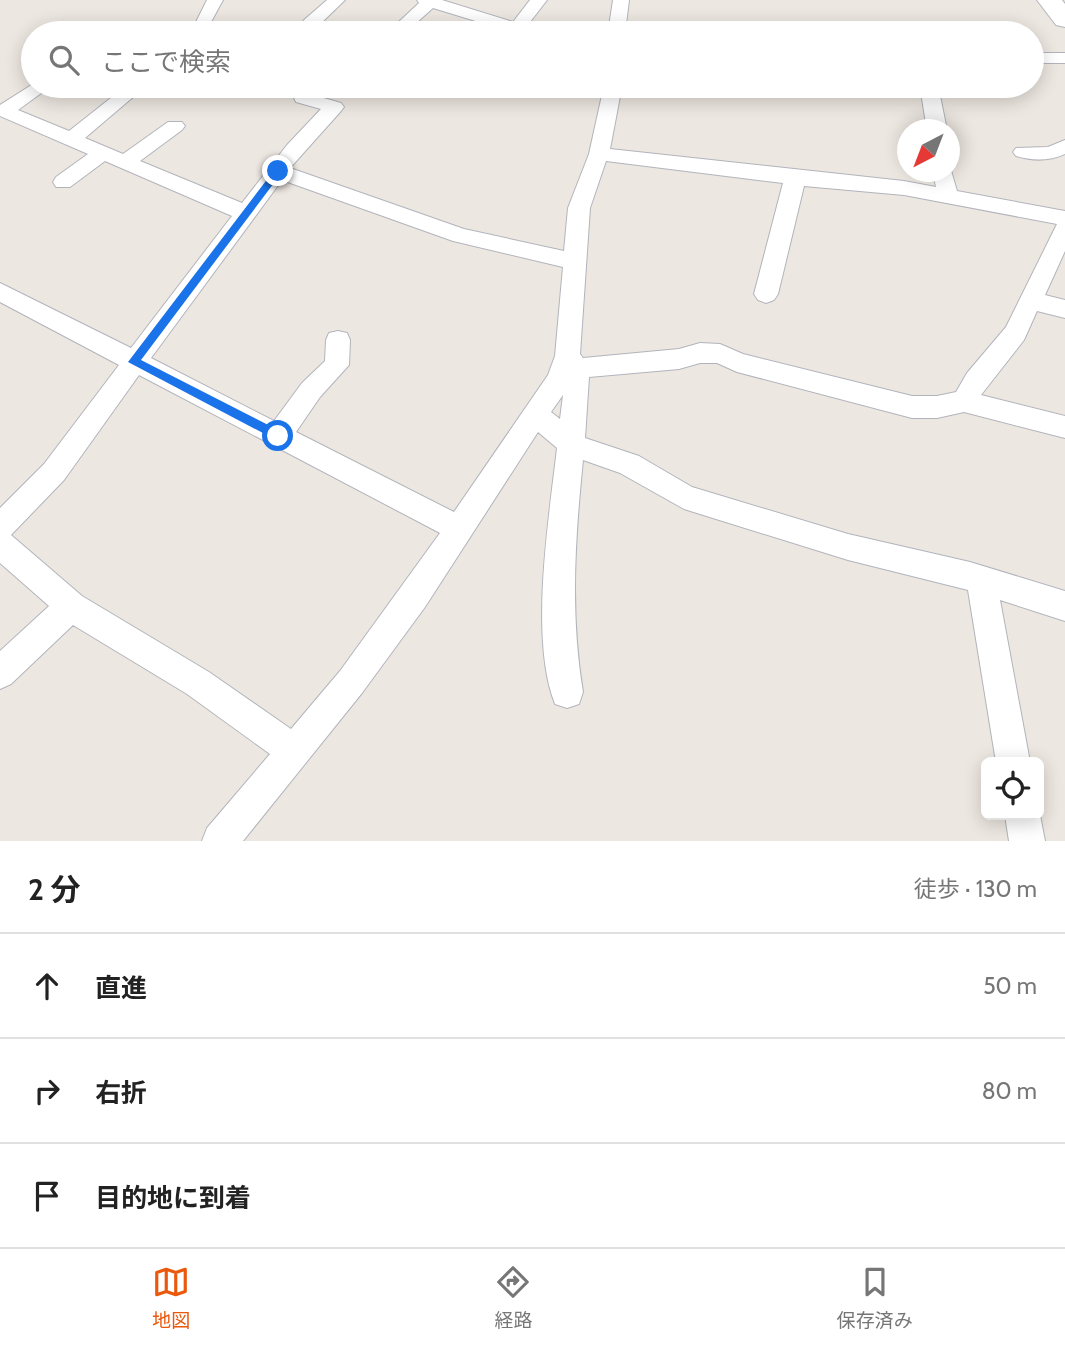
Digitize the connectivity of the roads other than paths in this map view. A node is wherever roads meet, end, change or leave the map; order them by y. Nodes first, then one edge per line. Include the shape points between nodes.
1 (215, 0) edge
2 (337, 0) edge
3 (539, 0) edge
4 (621, 0) edge
5 (1049, 0) edge
6 (428, 1) edge
7 (1065, 20) edge
8 (205, 21) edge
9 (313, 21) edge
10 (407, 21) edge
11 (493, 21) edge
12 (530, 21) edge
13 (618, 21) edge
14 (1044, 58) edge
15 (1065, 58) edge
16 (24, 98) edge
17 (41, 98) edge
18 (122, 98) edge
19 (314, 98) edge
20 (611, 98) edge
21 (931, 98) edge
22 (935, 119) edge
23 (9, 121) edge
24 (175, 126) dead end
25 (72, 139) junction
26 (1065, 146) edge
27 (104, 152) junction
28 (1023, 152) dead end
29 (599, 154) junction
30 (125, 162) junction
31 (278, 171) junction
32 (794, 178) junction
33 (63, 182) dead end
34 (945, 182) edge
35 (948, 196) junction
36 (247, 214) junction
37 (1065, 218) edge
38 (1065, 228) edge
39 (574, 261) junction
40 (766, 294) dead end
41 (1031, 301) junction
42 (7, 305) edge
43 (1065, 309) edge
44 (338, 340) dead end
45 (134, 362) junction
46 (572, 362) junction
47 (964, 401) junction
48 (536, 414) junction
49 (1065, 427) edge
50 (278, 436) junction
51 (572, 445) junction
52 (0, 527) edge
53 (458, 529) junction
54 (0, 544) edge
55 (981, 579) junction
56 (71, 606) junction
57 (1065, 606) edge
58 (0, 673) edge
59 (567, 692) dead end
60 (294, 751) junction
61 (1012, 757) edge
62 (1024, 820) edge
63 (220, 841) edge
64 (1027, 841) edge

1 - 8 street
2 - 9 street
3 - 12 street
4 - 13 street
5 - 7 main road
6 - 10 street
6 - 11 street
14 - 15 street
16 - 23 street via 4,111
17 - 23 street
18 - 25 street
19 - 31 street via 310,100 334,107
20 - 29 street
21 - 22 street
23 - 25 street
24 - 30 street
25 - 27 street
26 - 28 street via 1051,153
27 - 30 street
27 - 33 street
29 - 32 street
29 - 39 street via 579,208
30 - 36 street
31 - 36 street
31 - 39 street via 433,229 525,254
32 - 35 street
32 - 40 street
34 - 35 street
35 - 37 street
36 - 45 street
38 - 41 street
39 - 46 street
41 - 43 street
41 - 47 street via 1015,333
42 - 45 street
44 - 50 street via 337,365 311,390
45 - 50 street
45 - 52 street via 54,472
46 - 47 street via 720,354 912,407
46 - 48 street
46 - 51 street
47 - 49 street
48 - 51 street
48 - 53 street
50 - 53 street
51 - 55 street via 629,464 684,497 848,547
51 - 59 street via 558,627
53 - 60 street via 414,597
54 - 56 street
55 - 57 street
55 - 61 street
56 - 58 street
56 - 60 street via 198,683
60 - 63 street
62 - 64 street

